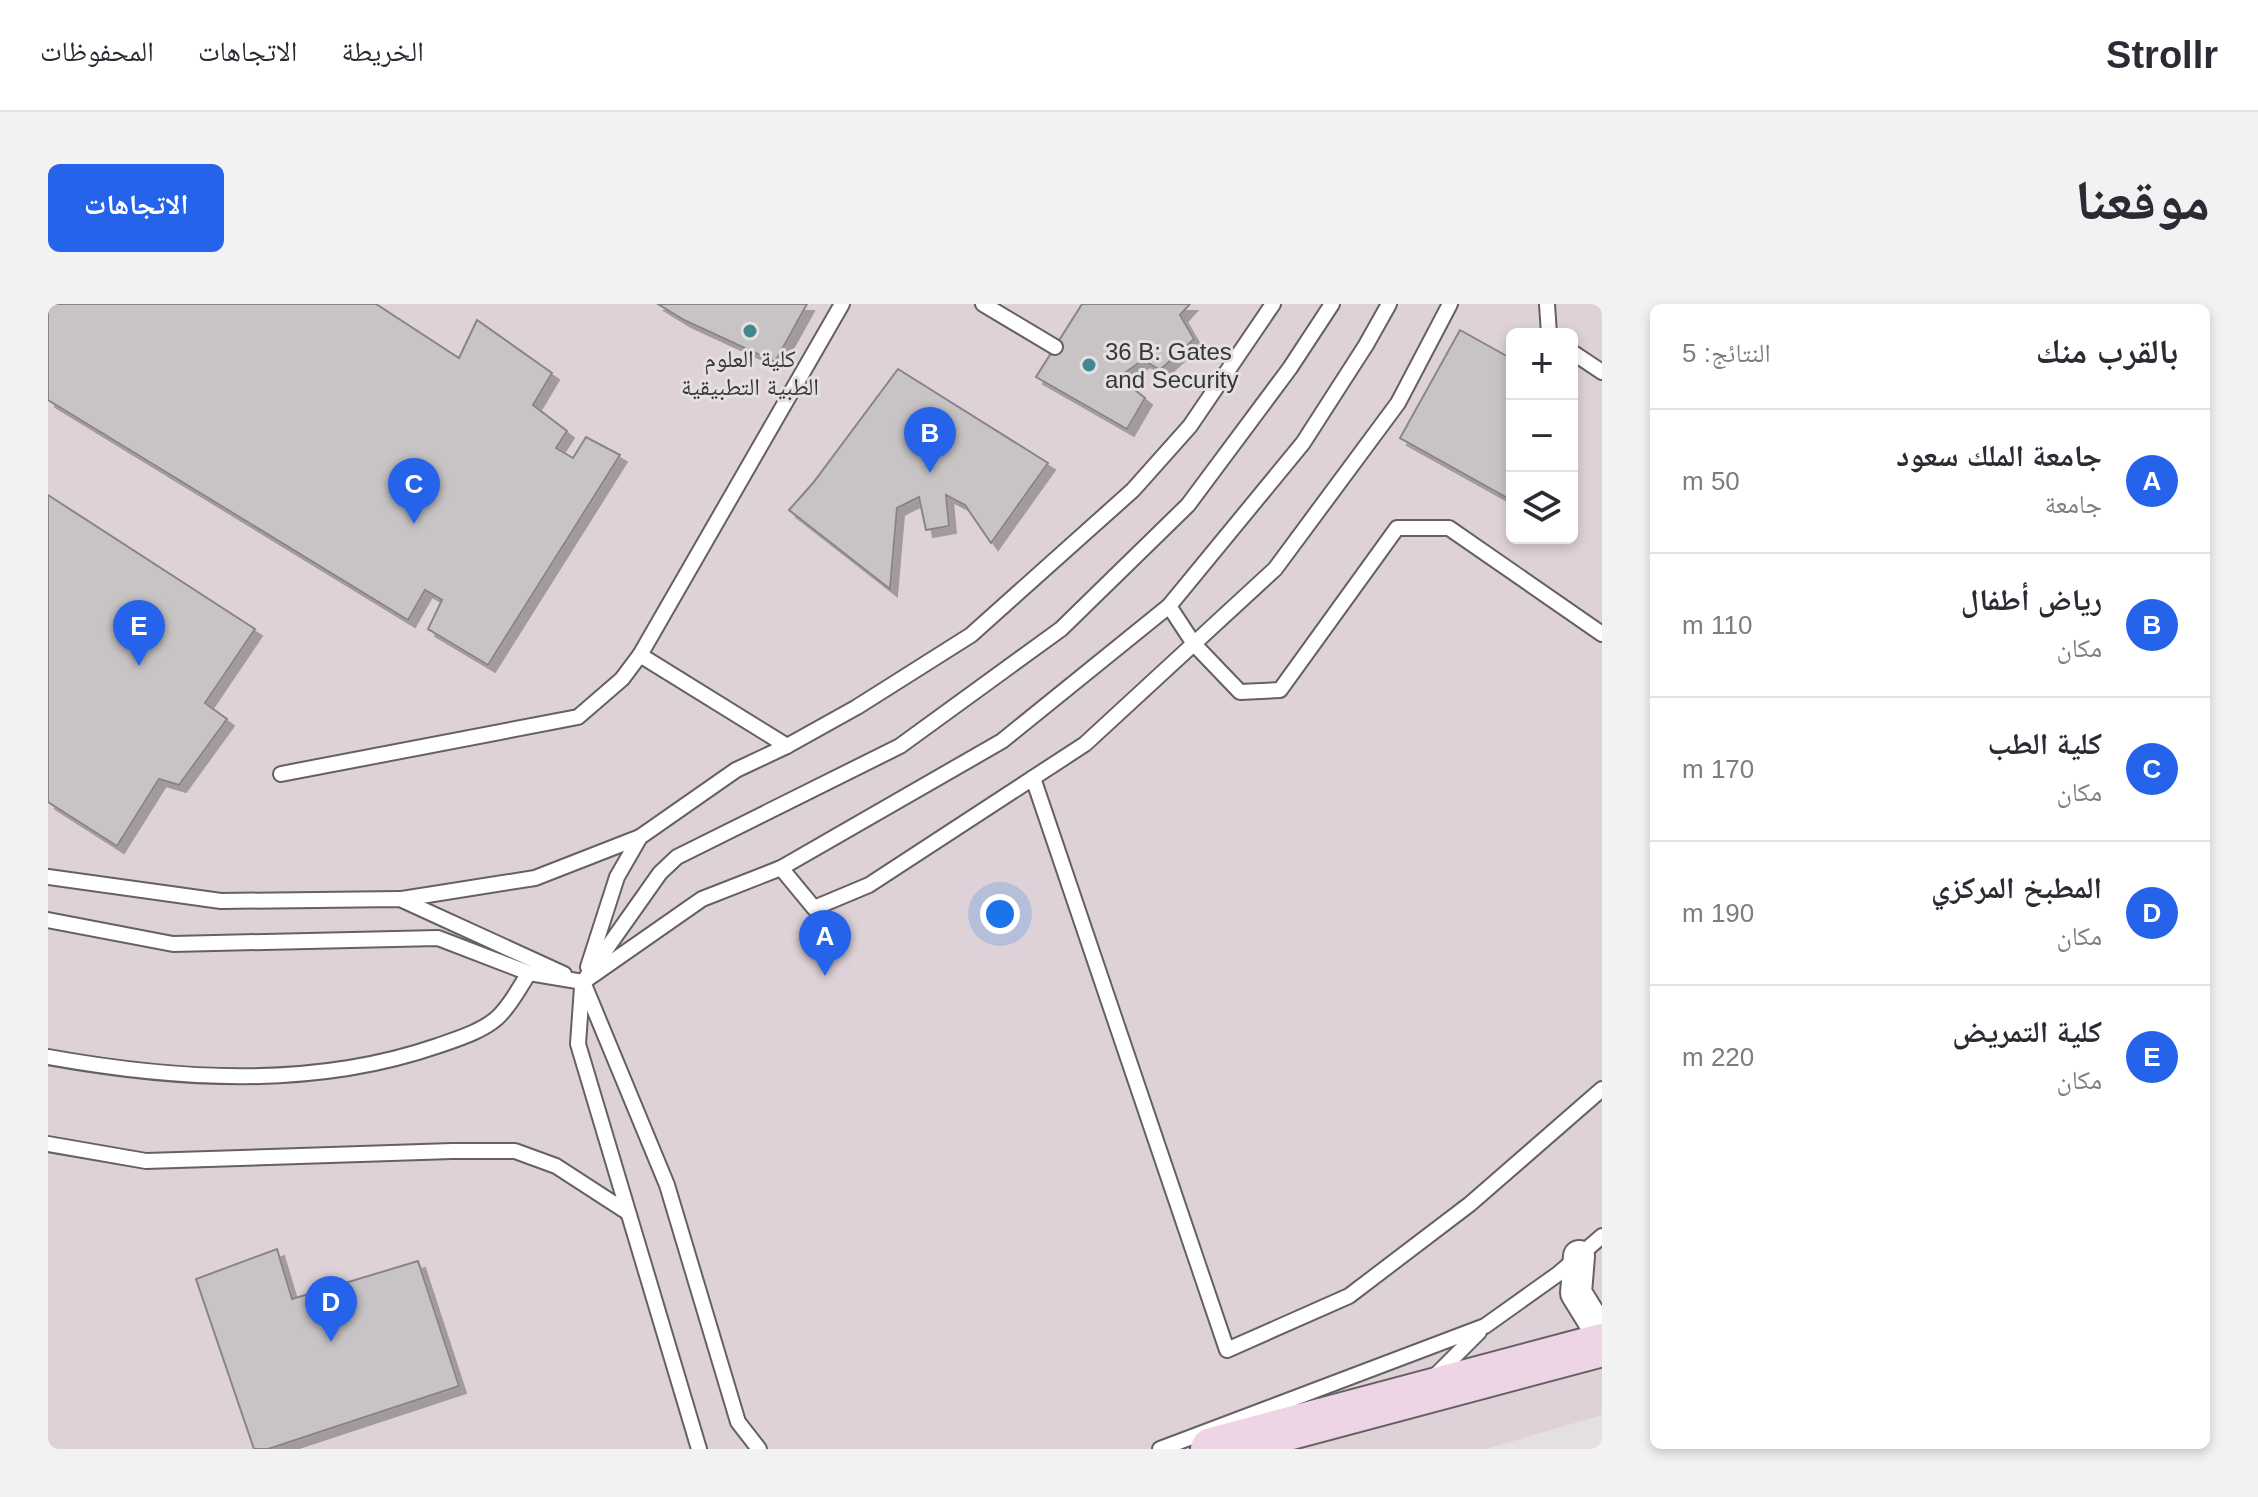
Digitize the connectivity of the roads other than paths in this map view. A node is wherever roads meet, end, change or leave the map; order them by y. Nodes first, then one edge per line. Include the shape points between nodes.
1 (842, 304) edge
2 (983, 304) edge
3 (1273, 304) edge
4 (1332, 304) edge
5 (1389, 304) edge
6 (1450, 304) edge
7 (1547, 304) edge
8 (1549, 328) edge
9 (1055, 347) dead end
10 (1578, 356) edge
11 (1602, 372) edge
12 (1169, 606) junction
13 (1602, 634) edge
14 (1194, 644) junction
15 (640, 655) junction
16 (787, 746) junction
17 (281, 774) dead end
18 (1033, 778) junction
19 (640, 837) junction
20 (781, 868) junction
21 (48, 877) edge
22 (400, 899) junction
23 (48, 920) edge
24 (529, 973) junction
25 (583, 982) junction
26 (48, 1057) edge
27 (1602, 1089) edge
28 (48, 1144) edge
29 (627, 1212) junction
30 (1602, 1236) edge
31 (1579, 1256) junction
32 (1485, 1326) junction
33 (1602, 1335) edge
34 (1602, 1347) edge
35 (1410, 1402) junction
36 (699, 1449) edge
37 (759, 1449) edge
38 (1160, 1449) edge
39 (1212, 1449) edge
40 (1299, 1449) edge

1 - 15 lane
2 - 9 lane
3 - 16 lane via 1190,426 1121,500 971,635
4 - 25 lane via 1188,505 1061,629 900,746 677,857
5 - 12 lane via 1303,443
6 - 14 lane via 1398,403 1275,569
7 - 8 lane
10 - 11 lane
12 - 14 lane
12 - 20 lane via 1002,741
13 - 14 lane via 1449,528 1397,528 1280,690 1240,692
14 - 18 lane via 1085,744
15 - 16 lane
15 - 17 lane via 622,679 578,717
16 - 19 lane via 736,770
18 - 20 lane via 869,885 814,908
18 - 27 lane via 1227,1350 1349,1296 1470,1204
19 - 22 lane via 535,878
19 - 25 lane via 617,877
20 - 25 lane via 702,899
21 - 22 lane via 221,901
22 - 25 lane
23 - 24 lane via 173,944 438,938
24 - 25 lane
24 - 26 lane via 509,1006 480,1029 424,1051 333,1070 227,1077
25 - 29 lane via 578,1044
25 - 37 lane via 667,1185 738,1422
28 - 29 lane via 146,1161 515,1151 556,1166
29 - 36 lane
30 - 31 lane
31 - 32 lane
31 - 33 street via 1576,1293
32 - 35 lane
32 - 38 lane
34 - 35 street
34 - 40 street via 1548,1378
35 - 39 street

